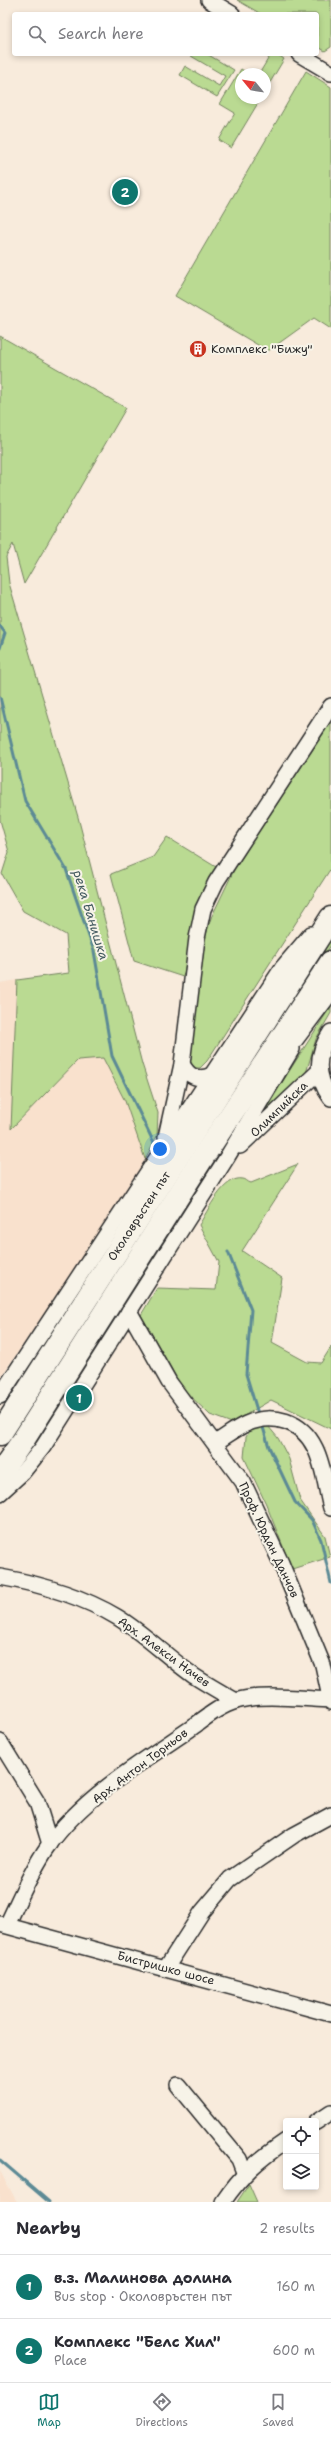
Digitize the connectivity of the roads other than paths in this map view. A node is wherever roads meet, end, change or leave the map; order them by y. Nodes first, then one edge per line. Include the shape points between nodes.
1 (209, 0) edge
2 (229, 12) edge
3 (302, 56) edge
4 (331, 73) edge
5 (331, 706) edge
6 (331, 910) edge
7 (331, 918) edge
8 (331, 962) edge
9 (329, 990) edge
10 (311, 1017) junction
11 (331, 1032) edge
12 (182, 1064) junction
13 (319, 1071) junction
14 (212, 1076) junction
15 (331, 1098) edge
16 (166, 1144) junction
17 (205, 1154) junction
18 (226, 1159) junction
19 (129, 1312) junction
20 (0, 1396) edge
21 (2, 1431) edge
22 (214, 1443) junction
23 (2, 1486) edge
24 (331, 1508) edge
25 (0, 1577) edge
26 (236, 1701) junction
27 (331, 1701) edge
28 (0, 1742) edge
29 (331, 1815) edge
30 (50, 1844) junction
31 (3, 1924) edge
32 (166, 1968) junction
33 (331, 2014) edge
34 (178, 2085) dead end
35 (331, 2112) edge
36 (319, 2120) edge
37 (283, 2143) edge
38 (244, 2172) junction
39 (223, 2202) edge

1 - 2 street
3 - 4 street
5 - 12 street via 216,882 203,909 197,938
6 - 14 street via 283,967
7 - 21 highway, Околовръстен път
8 - 17 highway, Околовръстен път
9 - 10 main road
10 - 17 main road
10 - 18 street
11 - 13 street, Олимпийска via 322,1047
12 - 14 street via 193,1077 201,1080
12 - 16 street
13 - 15 street via 323,1087
13 - 18 street, Олимпийска
14 - 16 street
16 - 20 street
17 - 23 highway, Околовръстен път via 24,1439
18 - 19 street
19 - 22 street, Проф. Юрдан Данчов via 169,1382
19 - 23 street via 43,1447 22,1473
22 - 24 street via 246,1424 268,1418 280,1418 293,1424 308,1436 316,1449
22 - 27 street, Проф. Юрдан Данчов via 243,1482 281,1563 323,1665
25 - 26 street, Арх. Алекси Начев via 27,1582 86,1601 117,1617 195,1677
26 - 27 street, Арх. Антон Торньов via 252,1698
26 - 30 street, Арх. Антон Торньов via 209,1716 112,1785 79,1812
28 - 30 street via 37,1802
29 - 32 street via 294,1835 230,1879 202,1912
30 - 31 street, Арх. Антон Торньов
31 - 32 street, Бистришко шосе
32 - 33 street, Бистришко шосе
34 - 38 street via 240,2159
35 - 36 street
37 - 38 street
38 - 39 street

